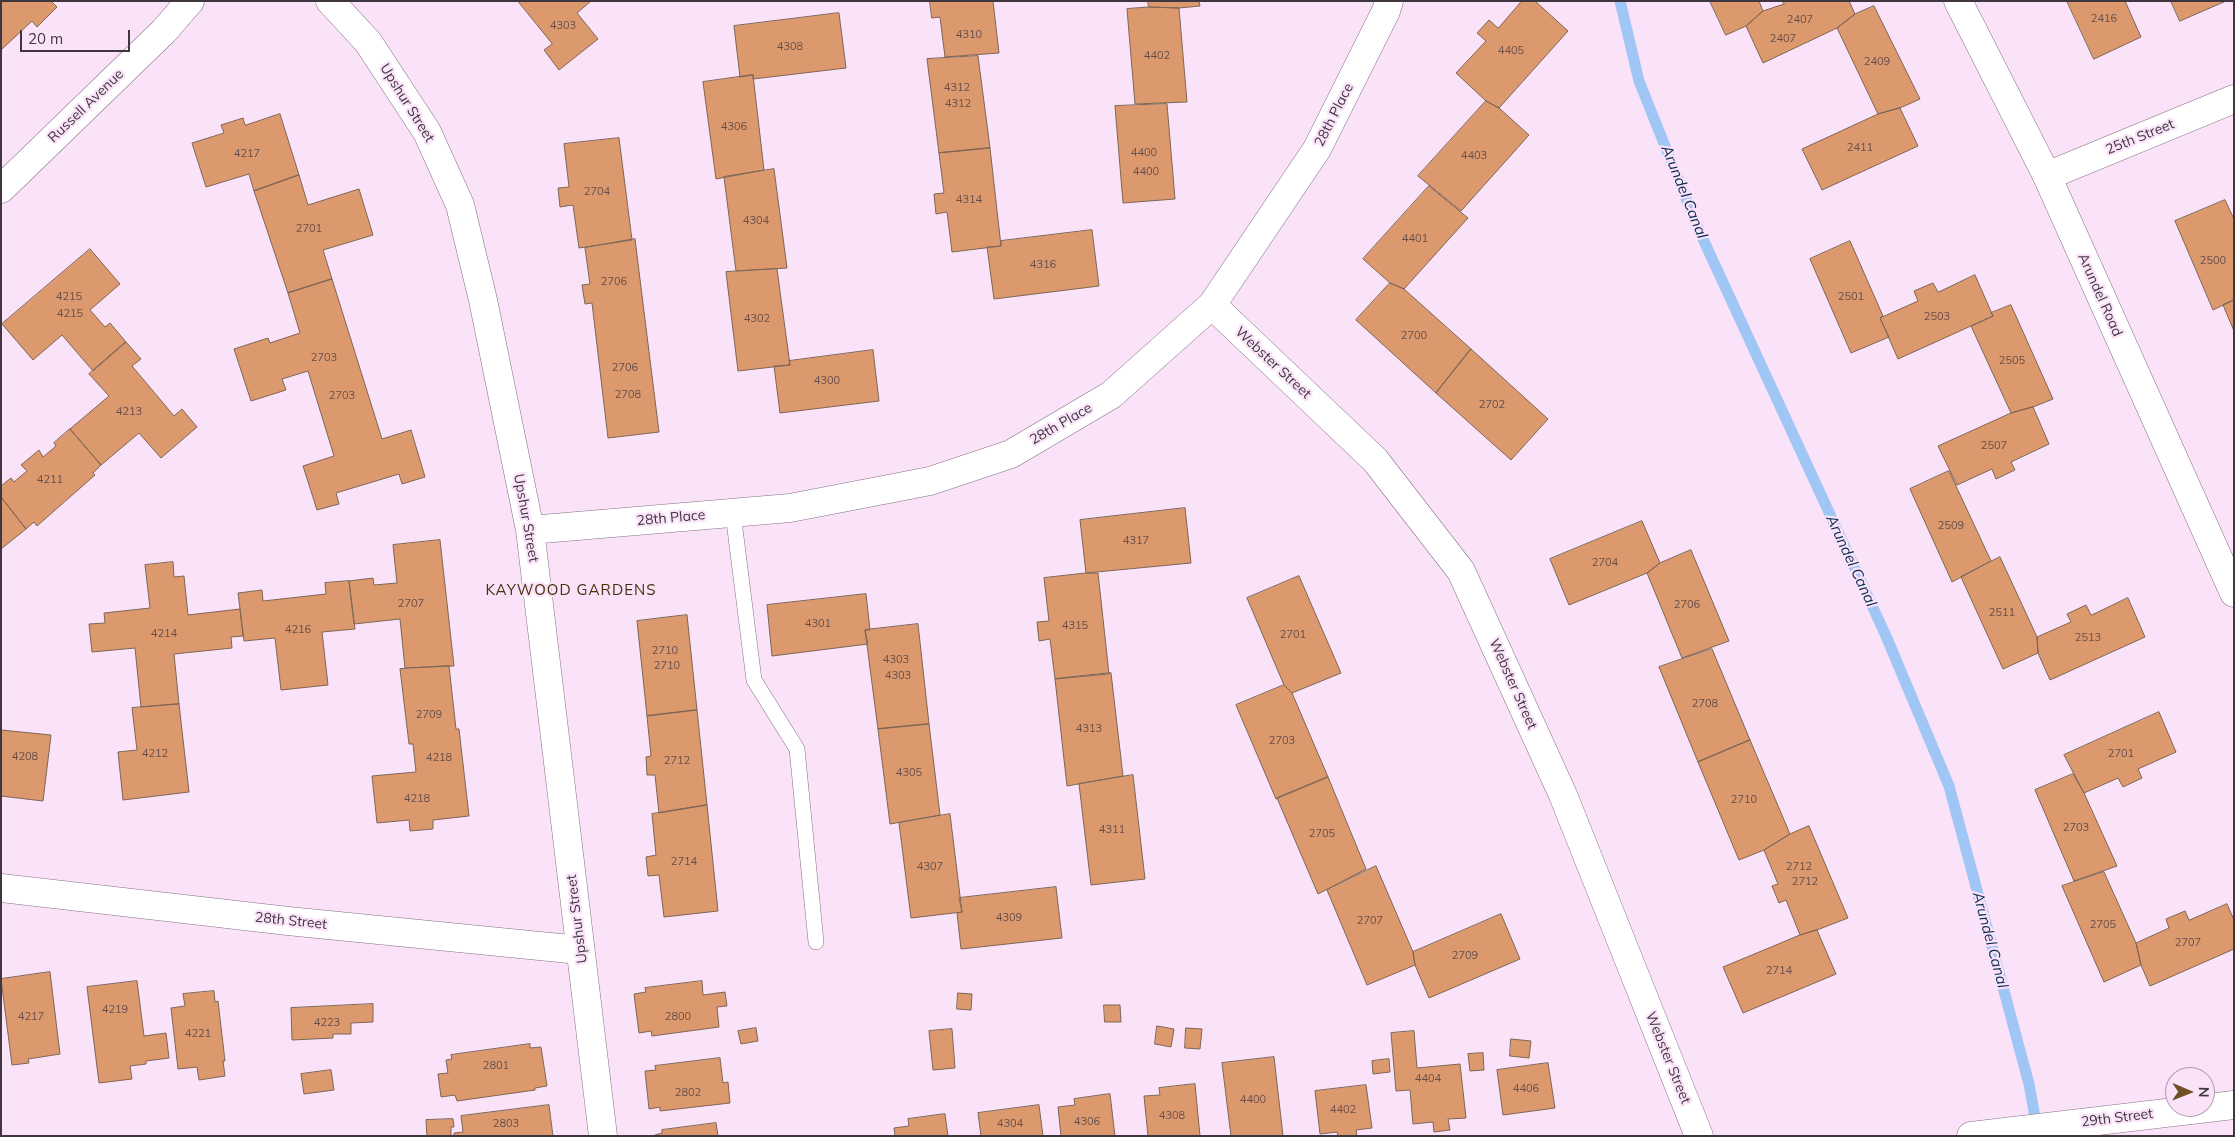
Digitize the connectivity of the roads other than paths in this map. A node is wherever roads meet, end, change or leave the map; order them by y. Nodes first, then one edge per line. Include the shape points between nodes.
1 (190, 1) edge
2 (330, 1) edge
3 (1389, 1) edge
4 (1958, 1) edge
5 (2234, 99) edge
6 (2047, 176) junction
7 (1, 189) edge
8 (1212, 306) junction
9 (733, 513) junction
10 (530, 530) junction
11 (2234, 594) edge
12 (1, 888) edge
13 (816, 942) dead end
14 (580, 950) junction
15 (2234, 1105) edge
16 (603, 1136) edge
17 (1699, 1136) edge
18 (1971, 1136) edge

1 - 7 street, Russell Avenue via 164,31
2 - 10 street, Upshur Street via 368,42 427,132 460,205
3 - 8 street, 28th Place via 1317,149
4 - 6 street, Arundel Road
5 - 6 street, 25th Street
6 - 11 street, Arundel Road
8 - 9 street, 28th Place via 1111,395 1010,454 930,481 790,508
8 - 17 street, Webster Street via 1376,460 1461,571 1563,795
9 - 10 street, 28th Place
9 - 13 lane via 754,680 797,749
10 - 14 street, Upshur Street
12 - 14 street, 28th Street
14 - 16 street, Upshur Street
15 - 18 street, 29th Street

